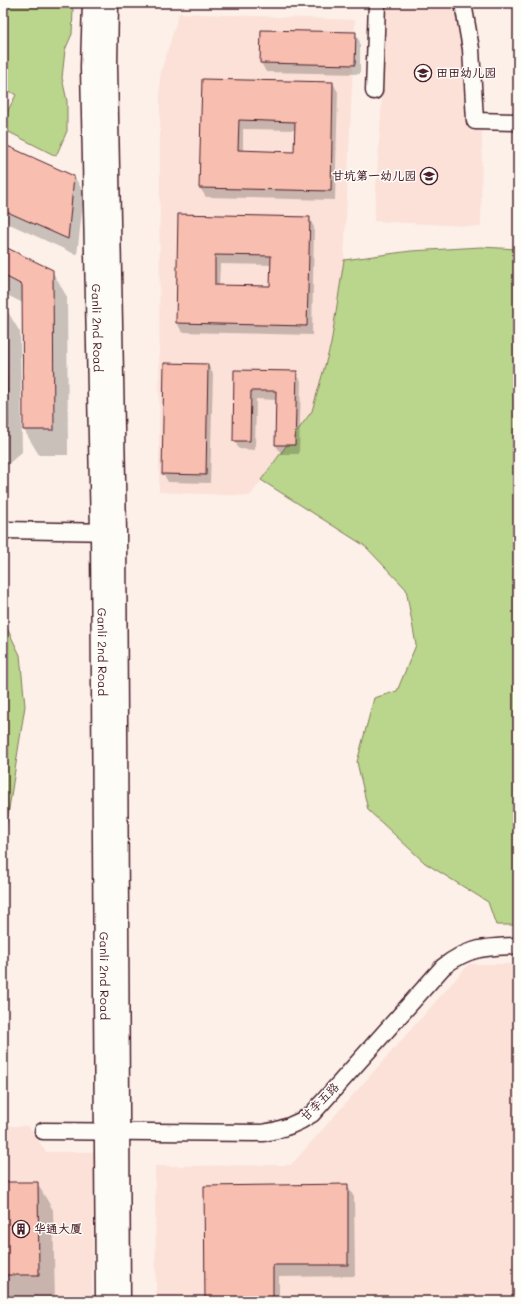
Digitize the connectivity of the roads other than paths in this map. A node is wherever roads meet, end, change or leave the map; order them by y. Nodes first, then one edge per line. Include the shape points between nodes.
1 (93, 3) edge
2 (377, 3) edge
3 (463, 3) edge
4 (111, 8) edge
5 (374, 91) dead end
6 (518, 122) edge
7 (3, 530) edge
8 (109, 532) junction
9 (518, 946) edge
10 (43, 1131) dead end
11 (112, 1132) junction
12 (106, 1301) edge
13 (120, 1301) edge

1 - 8 main road, Ganli 2nd Road via 91,66
2 - 5 street
3 - 6 street via 471,49 475,121
4 - 8 main road, Ganli 2nd Road via 108,74
7 - 8 street
8 - 11 main road, Ganli 2nd Road
9 - 11 street, 甘李五路 via 471,950 447,963 312,1114 298,1124 264,1133
10 - 11 street, 甘李五路
11 - 12 main road, Ganli 2nd Road
11 - 13 main road, Ganli 2nd Road

